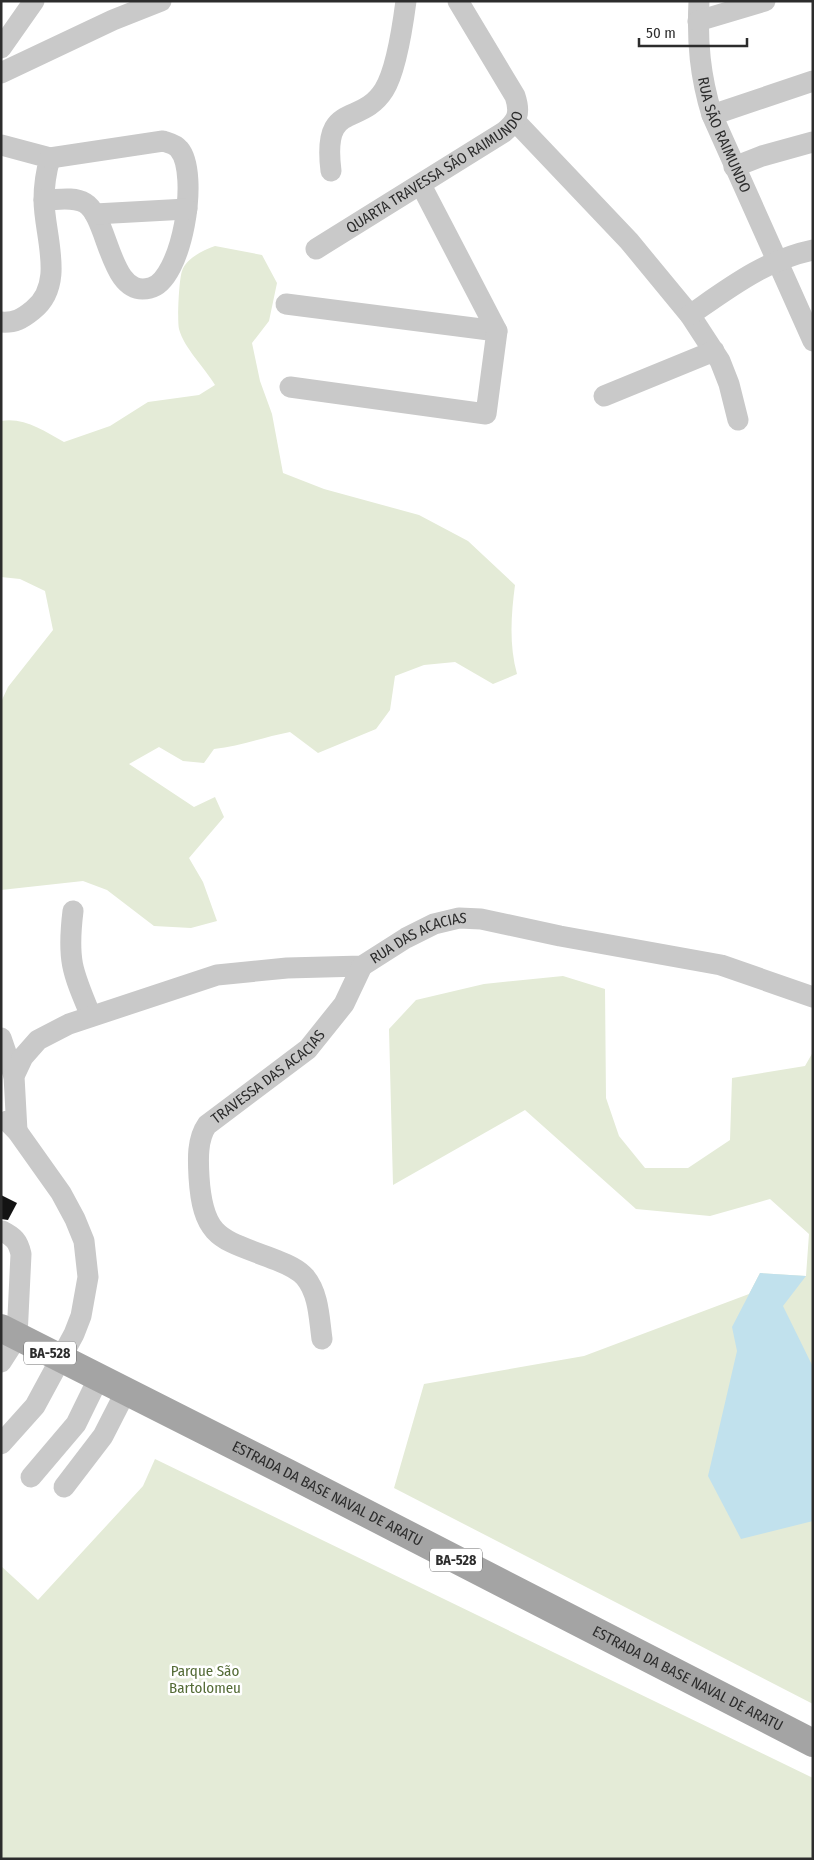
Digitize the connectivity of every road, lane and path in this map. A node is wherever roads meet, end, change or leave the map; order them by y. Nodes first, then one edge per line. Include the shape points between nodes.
1 (34, 1) edge
2 (160, 1) edge
3 (406, 1) edge
4 (458, 1) edge
5 (765, 1) edge
6 (698, 11) edge
7 (1, 48) edge
8 (1, 73) edge
9 (813, 80) edge
10 (712, 115) junction
11 (516, 122) junction
12 (813, 142) edge
13 (1, 145) edge
14 (50, 158) junction
15 (734, 167) junction
16 (331, 171) dead end
17 (421, 185) junction
18 (44, 200) junction
19 (186, 209) junction
20 (95, 214) junction
21 (316, 249) dead end
22 (813, 250) edge
23 (777, 260) junction
24 (286, 304) dead end
25 (690, 315) junction
26 (1, 322) edge
27 (497, 332) junction
28 (813, 341) edge
29 (714, 351) junction
30 (290, 387) dead end
31 (604, 396) dead end
32 (738, 420) dead end
33 (73, 911) dead end
34 (362, 966) junction
35 (813, 997) edge
36 (90, 1016) junction
37 (1, 1038) edge
38 (14, 1076) junction
39 (1, 1116) edge
40 (17, 1131) junction
41 (2, 1231) edge
42 (9, 1332) edge
43 (322, 1339) dead end
44 (61, 1359) junction
45 (1, 1362) edge
46 (99, 1377) junction
47 (126, 1391) junction
48 (1, 1444) edge
49 (31, 1477) dead end
50 (64, 1487) dead end
51 (813, 1743) edge

1 - 7 street
2 - 8 street
3 - 16 street via 397,49 384,90 375,101 346,115 332,132 329,144
4 - 11 street, QUARTA TRAVESSA SÃO RAIMUNDO via 516,96 520,110
5 - 6 street
6 - 10 street, RUA SÃO RAIMUNDO via 702,81
9 - 10 street
10 - 15 street, RUA SÃO RAIMUNDO
11 - 17 street, QUARTA TRAVESSA SÃO RAIMUNDO
11 - 25 street via 629,241
12 - 15 street
13 - 14 street
14 - 18 street
14 - 19 street via 162,141 173,143 181,150 190,179
15 - 23 street, RUA SÃO RAIMUNDO
17 - 21 street, QUARTA TRAVESSA SÃO RAIMUNDO
17 - 27 street
18 - 20 street via 73,199 86,204
18 - 26 street via 50,258 49,285 36,308 25,317 13,323
19 - 20 street
19 - 20 street via 178,248 167,273 159,284 149,289 138,288 124,279 115,266
22 - 23 street
23 - 25 street via 753,272
23 - 28 street, RUA SÃO RAIMUNDO
24 - 27 street
25 - 29 street
27 - 30 street via 486,414
29 - 31 street
29 - 32 street via 729,384
33 - 36 street via 70,960
34 - 35 street, RUA DAS ACACIAS via 434,924 459,918 481,919 722,965
34 - 36 street, RUA DAS ACACIAS via 287,968 217,975
34 - 43 street, TRAVESSA DAS ACACIAS via 344,1004 308,1050 206,1125 200,1144 200,1191 204,1217 210,1228 227,1241 290,1265 305,1277 317,1304
36 - 38 street, RUA DAS ACACIAS via 38,1040 23,1057
37 - 38 street
38 - 40 street
39 - 40 street
40 - 44 street via 61,1193 84,1241 88,1277 85,1298 74,1334
41 - 42 street via 14,1237 21,1254
42 - 44 main road, ESTRADA DA BASE NAVAL DE ARATU / BA-528
42 - 45 street
44 - 46 main road, ESTRADA DA BASE NAVAL DE ARATU / BA-528
44 - 48 street via 35,1406
46 - 47 main road, ESTRADA DA BASE NAVAL DE ARATU / BA-528
46 - 49 street via 76,1424
47 - 50 street via 104,1436
47 - 51 main road, ESTRADA DA BASE NAVAL DE ARATU / BA-528

